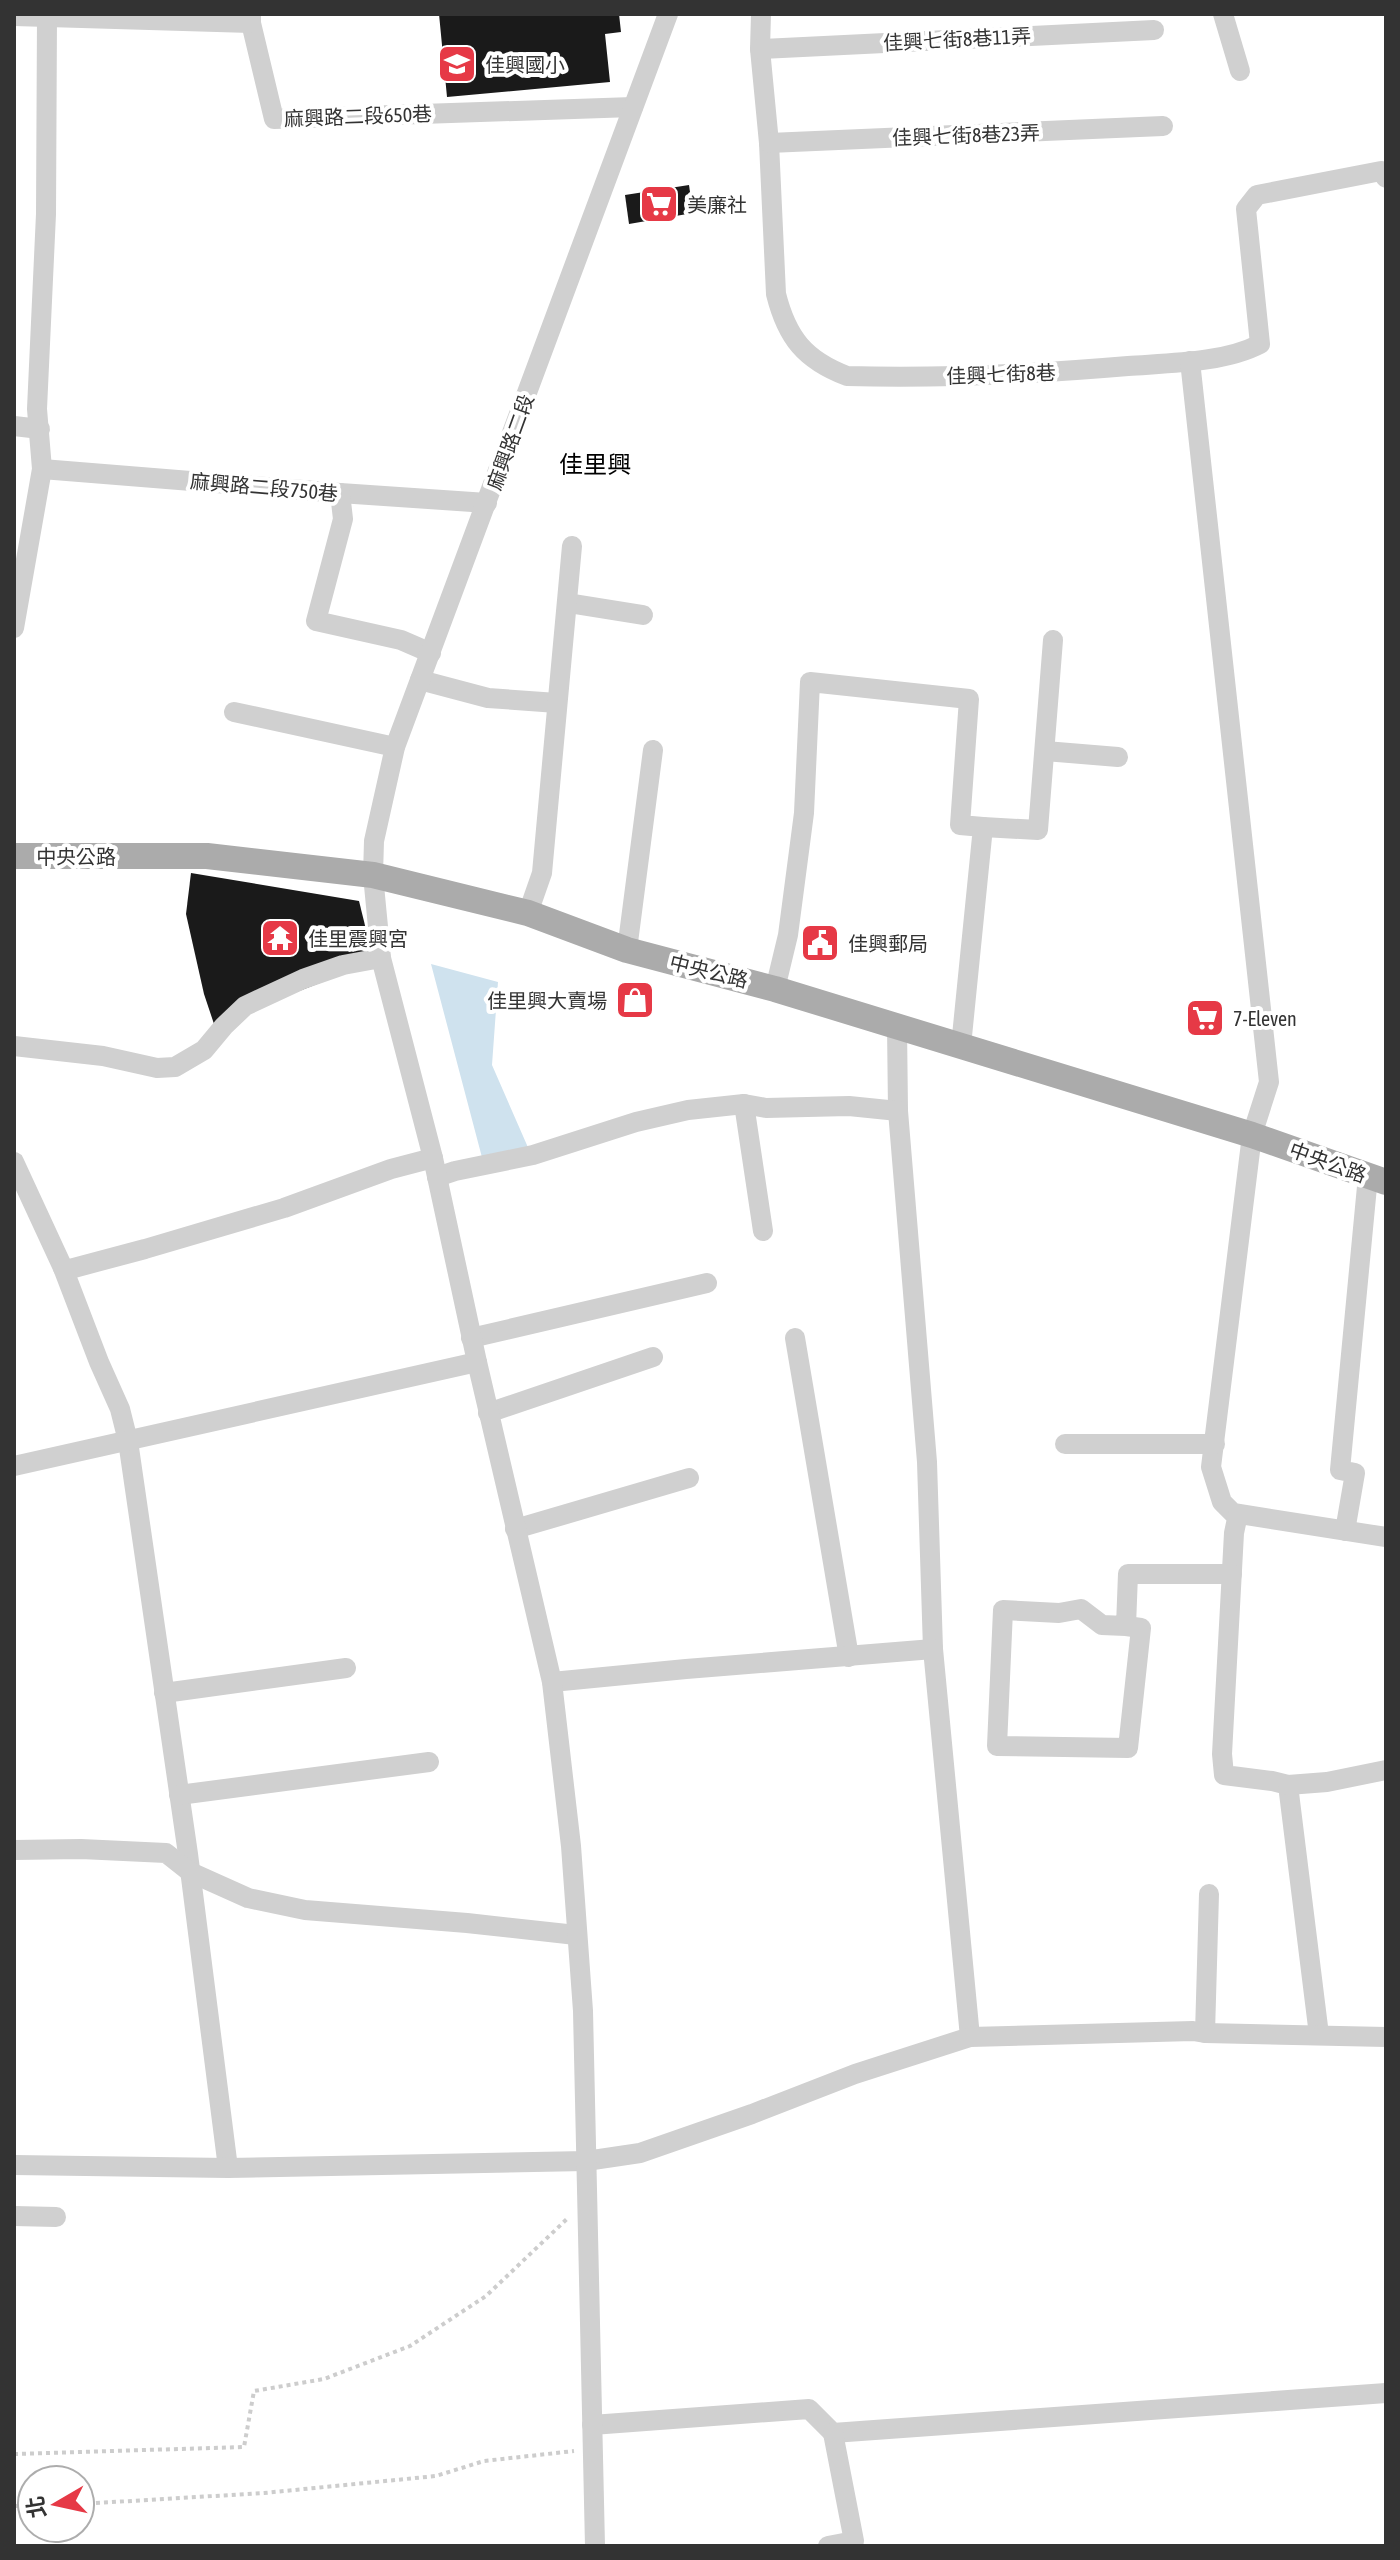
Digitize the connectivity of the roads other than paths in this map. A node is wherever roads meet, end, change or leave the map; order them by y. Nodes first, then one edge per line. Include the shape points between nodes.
1 (668, 14) edge
2 (761, 14) edge
3 (1223, 14) edge
4 (14, 16) edge
5 (47, 16) junction
6 (251, 18) edge
7 (1154, 30) dead end
8 (760, 49) junction
9 (1240, 71) dead end
10 (633, 107) junction
11 (1163, 126) dead end
12 (769, 143) junction
13 (1386, 178) edge
14 (1190, 361) junction
15 (14, 426) edge
16 (40, 429) junction
17 (42, 469) junction
18 (340, 493) junction
19 (487, 503) junction
20 (572, 546) dead end
21 (568, 603) junction
22 (643, 615) dead end
23 (14, 628) edge
24 (1053, 640) dead end
25 (431, 653) junction
26 (420, 680) junction
27 (557, 703) junction
28 (234, 712) dead end
29 (395, 747) junction
30 (653, 750) dead end
31 (1045, 751) junction
32 (1118, 757) dead end
33 (983, 827) junction
34 (14, 856) edge
35 (373, 875) junction
36 (528, 913) junction
37 (627, 950) junction
38 (381, 958) junction
39 (775, 989) junction
40 (897, 1026) junction
41 (14, 1046) edge
42 (961, 1046) junction
43 (744, 1104) junction
44 (898, 1111) junction
45 (1252, 1135) junction
46 (14, 1162) edge
47 (435, 1168) junction
48 (1377, 1179) edge
49 (763, 1231) dead end
50 (63, 1268) junction
51 (707, 1283) dead end
52 (471, 1338) junction
53 (795, 1338) dead end
54 (653, 1357) dead end
55 (477, 1362) junction
56 (488, 1413) junction
57 (128, 1441) junction
58 (1065, 1444) dead end
59 (1215, 1444) junction
60 (14, 1466) edge
61 (689, 1478) dead end
62 (1238, 1514) junction
63 (515, 1529) junction
64 (1345, 1531) junction
65 (1386, 1537) edge
66 (1232, 1574) junction
67 (1126, 1626) junction
68 (933, 1649) junction
69 (849, 1657) junction
70 (346, 1668) dead end
71 (552, 1682) junction
72 (164, 1693) junction
73 (429, 1762) dead end
74 (1386, 1770) edge
75 (1288, 1785) junction
76 (179, 1795) junction
77 (14, 1850) edge
78 (190, 1872) junction
79 (1209, 1894) dead end
80 (576, 1935) junction
81 (1205, 2033) junction
82 (1319, 2035) junction
83 (970, 2037) junction
84 (1386, 2037) edge
85 (586, 2161) junction
86 (14, 2165) edge
87 (228, 2168) junction
88 (14, 2216) edge
89 (56, 2217) dead end
90 (1386, 2393) edge
91 (592, 2425) junction
92 (833, 2433) junction
93 (595, 2546) edge
94 (828, 2546) edge

1 - 10 street, 麻興路二段
2 - 8 street, 佳興七街8巷
3 - 9 street
4 - 5 street, 麻興路二段650巷
5 - 6 street, 麻興路二段650巷
5 - 16 street
6 - 10 street, 麻興路二段650巷 via 274,119
7 - 8 street, 佳興七街8巷11弄
8 - 12 street, 佳興七街8巷
10 - 19 street, 麻興路二段
11 - 12 street, 佳興七街8巷23弄
12 - 14 street, 佳興七街8巷 via 781,315 803,351 825,368 847,376 1009,376
13 - 14 street, 佳興七街8巷 via 1381,171 1257,195 1246,209 1260,344
14 - 45 street via 1269,1082
15 - 16 street
16 - 17 street
17 - 18 street, 麻興路二段750巷
17 - 23 street
18 - 19 street, 麻興路二段750巷
18 - 25 street via 343,519 316,621 401,640
19 - 25 street, 麻興路二段
20 - 21 street
21 - 22 street
21 - 27 street
24 - 31 street
25 - 26 street, 麻興路二段
26 - 27 street via 488,698
26 - 29 street, 麻興路二段
27 - 36 street via 542,873
28 - 29 street
29 - 35 street, 麻興路二段 via 374,841
30 - 37 street
31 - 32 street
31 - 33 street via 1038,830
33 - 39 street via 960,825 969,699 810,682 804,813 788,935
33 - 42 street
34 - 35 main road, 中央公路 via 207,856
35 - 36 main road, 中央公路
35 - 38 street, 麻興路二段
36 - 37 main road, 中央公路
37 - 39 main road, 中央公路
38 - 41 street via 303,979 245,1006 204,1050 175,1067
38 - 47 street, 麻興路二段
39 - 40 main road, 中央公路
40 - 42 main road, 中央公路
40 - 44 street
42 - 45 main road, 中央公路
43 - 44 street
43 - 47 street via 636,1122 533,1155 455,1171
43 - 49 street
44 - 68 street via 927,1462
45 - 48 main road, 中央公路
45 - 59 street
46 - 50 street
47 - 50 street via 391,1169 284,1208
47 - 52 street, 麻興路二段
48 - 64 street via 1341,1457 1340,1470 1355,1473
50 - 57 street
51 - 52 street
52 - 55 street, 麻興路二段
53 - 69 street
54 - 56 street
55 - 56 street, 麻興路二段
55 - 57 street
56 - 63 street, 麻興路二段
57 - 60 street
57 - 72 street
58 - 59 street
59 - 62 street via 1211,1467 1222,1502
61 - 63 street
62 - 64 street
62 - 66 street
63 - 71 street, 麻興路二段
64 - 65 street
66 - 67 street via 1128,1574
66 - 75 street via 1224,1775
67 - 67 street via 1102,1625 1081,1609 1003,1610 997,1746 1128,1748 1141,1628
68 - 69 street
68 - 83 street
69 - 71 street
70 - 72 street
71 - 80 street, 麻興路二段
72 - 76 street
73 - 76 street
74 - 75 street
75 - 82 street
76 - 78 street
77 - 78 street via 166,1853
78 - 80 street via 248,1898 305,1910
78 - 87 street
79 - 81 street
80 - 85 street, 麻興路二段
81 - 82 street
81 - 83 street
82 - 84 street
83 - 85 street via 640,2153
85 - 87 street
85 - 91 street, 麻興路二段
86 - 87 street
88 - 89 street
90 - 92 street
91 - 92 street via 809,2409
91 - 93 street, 麻興路二段
92 - 94 street via 854,2541

